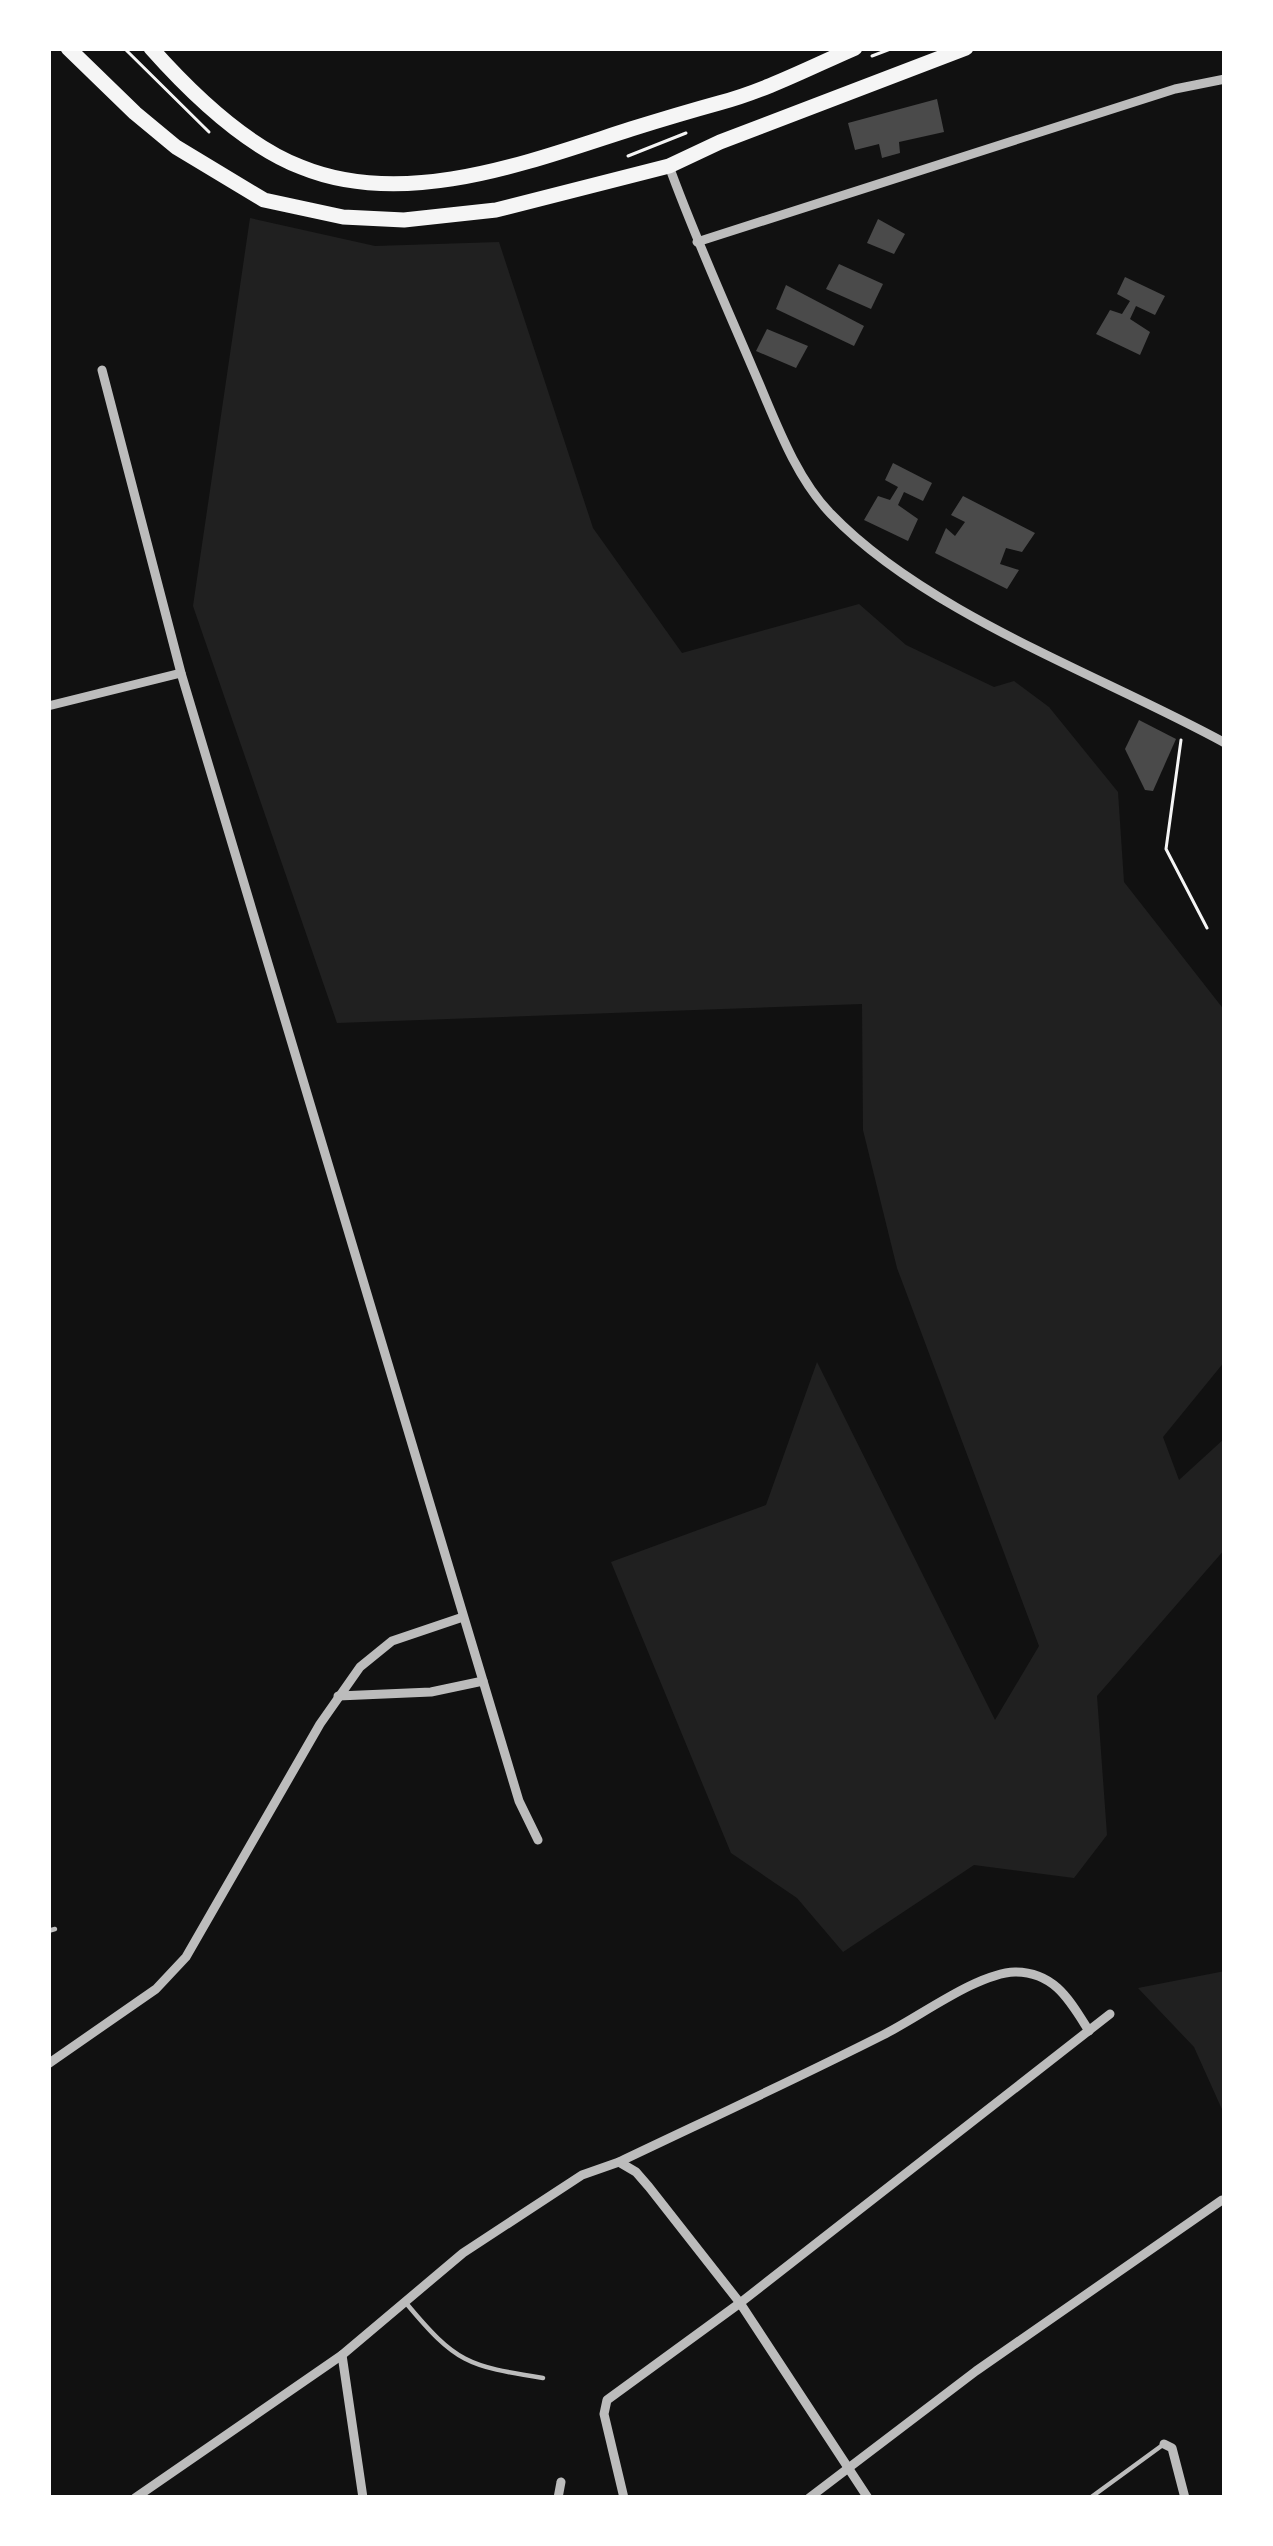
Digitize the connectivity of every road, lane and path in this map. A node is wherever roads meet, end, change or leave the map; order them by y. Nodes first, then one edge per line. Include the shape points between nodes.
1 (68, 48) edge
2 (124, 48) edge
3 (151, 48) edge
4 (855, 48) edge
5 (893, 48) edge
6 (966, 48) edge
7 (872, 57) dead end
8 (1225, 79) edge
9 (699, 128) dead end
10 (213, 136) dead end
11 (619, 160) dead end
12 (669, 166) junction
13 (697, 242) junction
14 (102, 370) dead end
15 (181, 673) junction
16 (48, 706) edge
17 (1183, 720) junction
18 (1225, 743) edge
19 (1208, 928) dead end
20 (463, 1617) junction
21 (483, 1681) junction
22 (338, 1696) junction
23 (538, 1840) dead end
24 (1110, 2014) dead end
25 (1089, 2030) junction
26 (48, 2064) edge
27 (619, 2162) junction
28 (1222, 2200) edge
29 (740, 2302) junction
30 (406, 2303) junction
31 (342, 2355) junction
32 (544, 2378) dead end
33 (1164, 2444) joint
34 (848, 2468) junction
35 (561, 2482) dead end
36 (136, 2498) edge
37 (363, 2498) edge
38 (558, 2498) edge
39 (624, 2498) edge
40 (809, 2498) edge
41 (868, 2498) edge
42 (1090, 2498) edge
43 (1185, 2498) edge

1 - 12 main road via 135,113 222,177 264,200 324,213 404,220 496,210
2 - 10 path
3 - 4 main road via 222,116 277,154 301,167 383,182 519,165 717,104
5 - 7 path
6 - 12 main road
8 - 13 street
9 - 11 path
12 - 13 street
13 - 17 street via 774,419 828,511 927,589
14 - 15 street
15 - 16 street
15 - 20 street
17 - 18 street
17 - 19 path via 1166,849
20 - 21 street
20 - 22 street via 392,1641
21 - 22 street
21 - 23 street
22 - 26 street via 186,1957 156,1989
24 - 25 street
25 - 27 street via 1049,1980 1012,1972
25 - 29 street
27 - 29 street via 650,2187
27 - 30 street via 549,2195
28 - 34 street
29 - 34 street
29 - 39 street via 604,2404
30 - 31 street
30 - 32 lane via 452,2353
31 - 36 street
31 - 37 street
33 - 42 lane
33 - 43 street via 1172,2448
34 - 40 street
34 - 41 street
35 - 38 street

